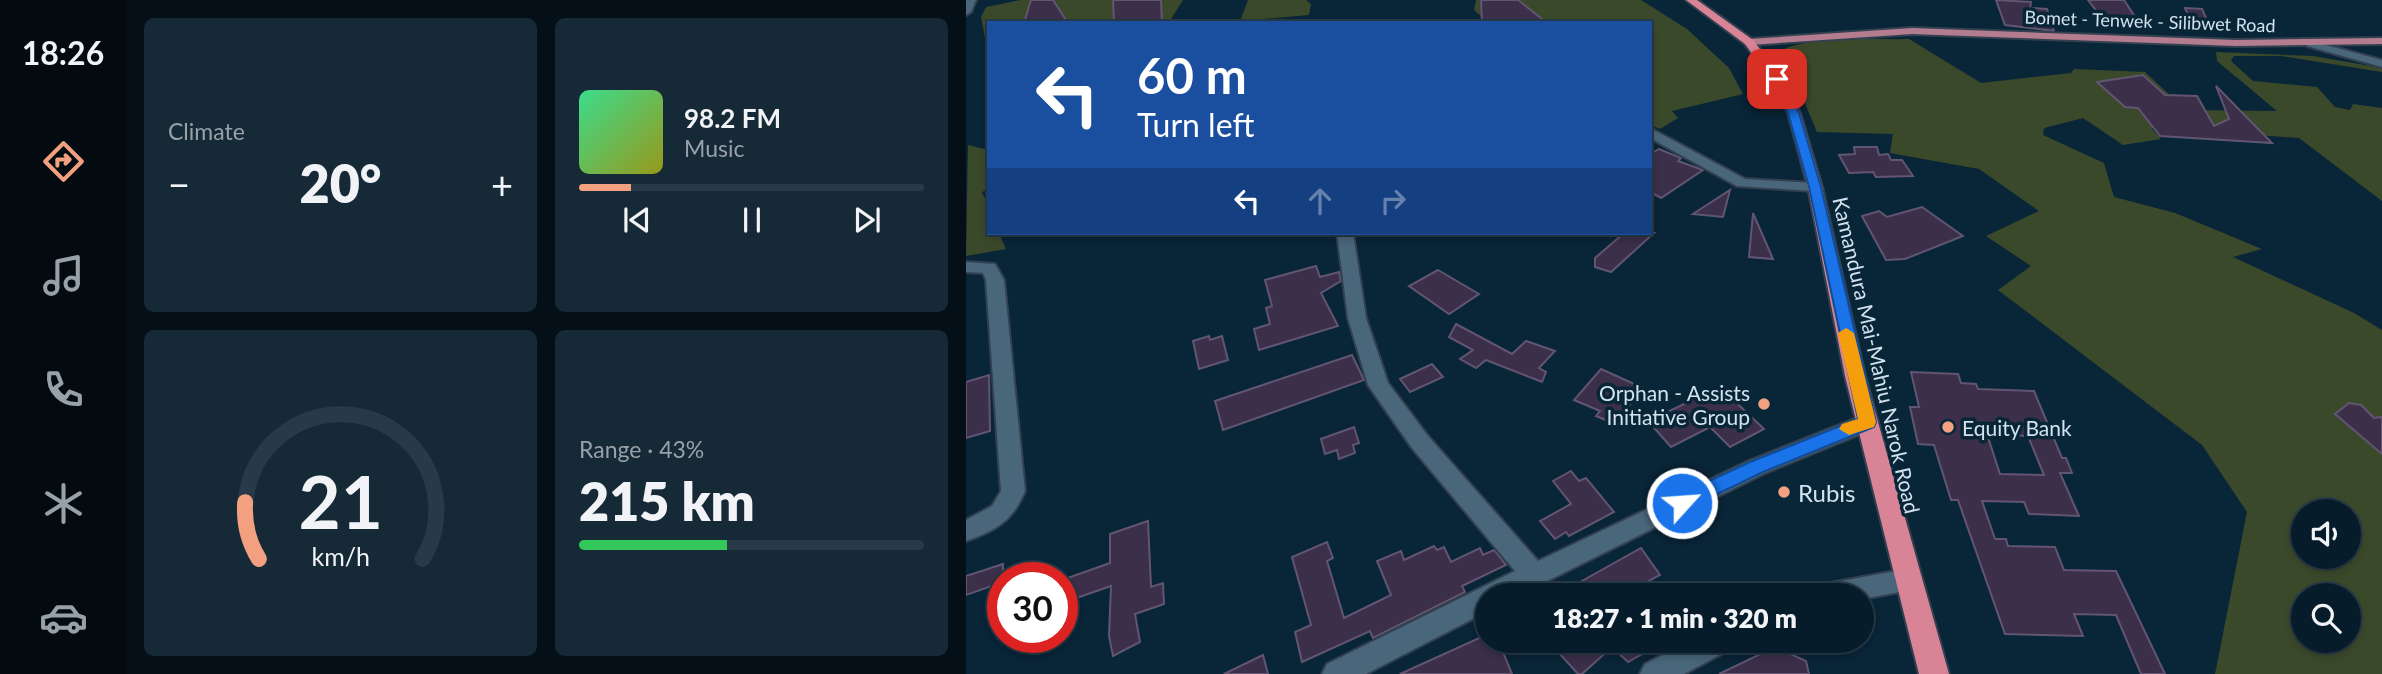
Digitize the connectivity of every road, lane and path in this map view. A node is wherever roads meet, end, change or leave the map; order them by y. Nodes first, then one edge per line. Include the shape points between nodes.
1 (971, 0) edge
2 (1691, 0) edge
3 (966, 12) edge
4 (2382, 41) edge
5 (2311, 44) junction
6 (1754, 48) junction
7 (2382, 64) edge
8 (1652, 133) edge
9 (1815, 187) junction
10 (1345, 235) edge
11 (966, 267) edge
12 (1867, 422) junction
13 (966, 531) edge
14 (1533, 574) junction
15 (1907, 581) junction
16 (1515, 583) edge
17 (1874, 584) edge
18 (1475, 604) edge
19 (1696, 653) edge
20 (1337, 674) edge
21 (1655, 674) edge
22 (1934, 674) edge

1 - 3 street
2 - 6 highway, Kamandura Mai-Mahiu Narok Road
4 - 5 main road, Bomet - Tenwek - Silibwet Road
5 - 6 main road, Bomet - Tenwek - Silibwet Road via 1912,31 1831,34
5 - 7 street
6 - 9 highway, Kamandura Mai-Mahiu Narok Road via 1784,90
8 - 9 street via 1742,183
9 - 12 highway, Kamandura Mai-Mahiu Narok Road
10 - 14 street via 1357,318 1377,385
11 - 13 street via 989,268 995,280 1013,491 1007,508 996,518
12 - 14 street via 1757,467
12 - 15 highway, Kamandura Mai-Mahiu Narok Road
14 - 16 street
15 - 17 street
15 - 22 highway, Kamandura Mai-Mahiu Narok Road
18 - 20 street
19 - 21 street

